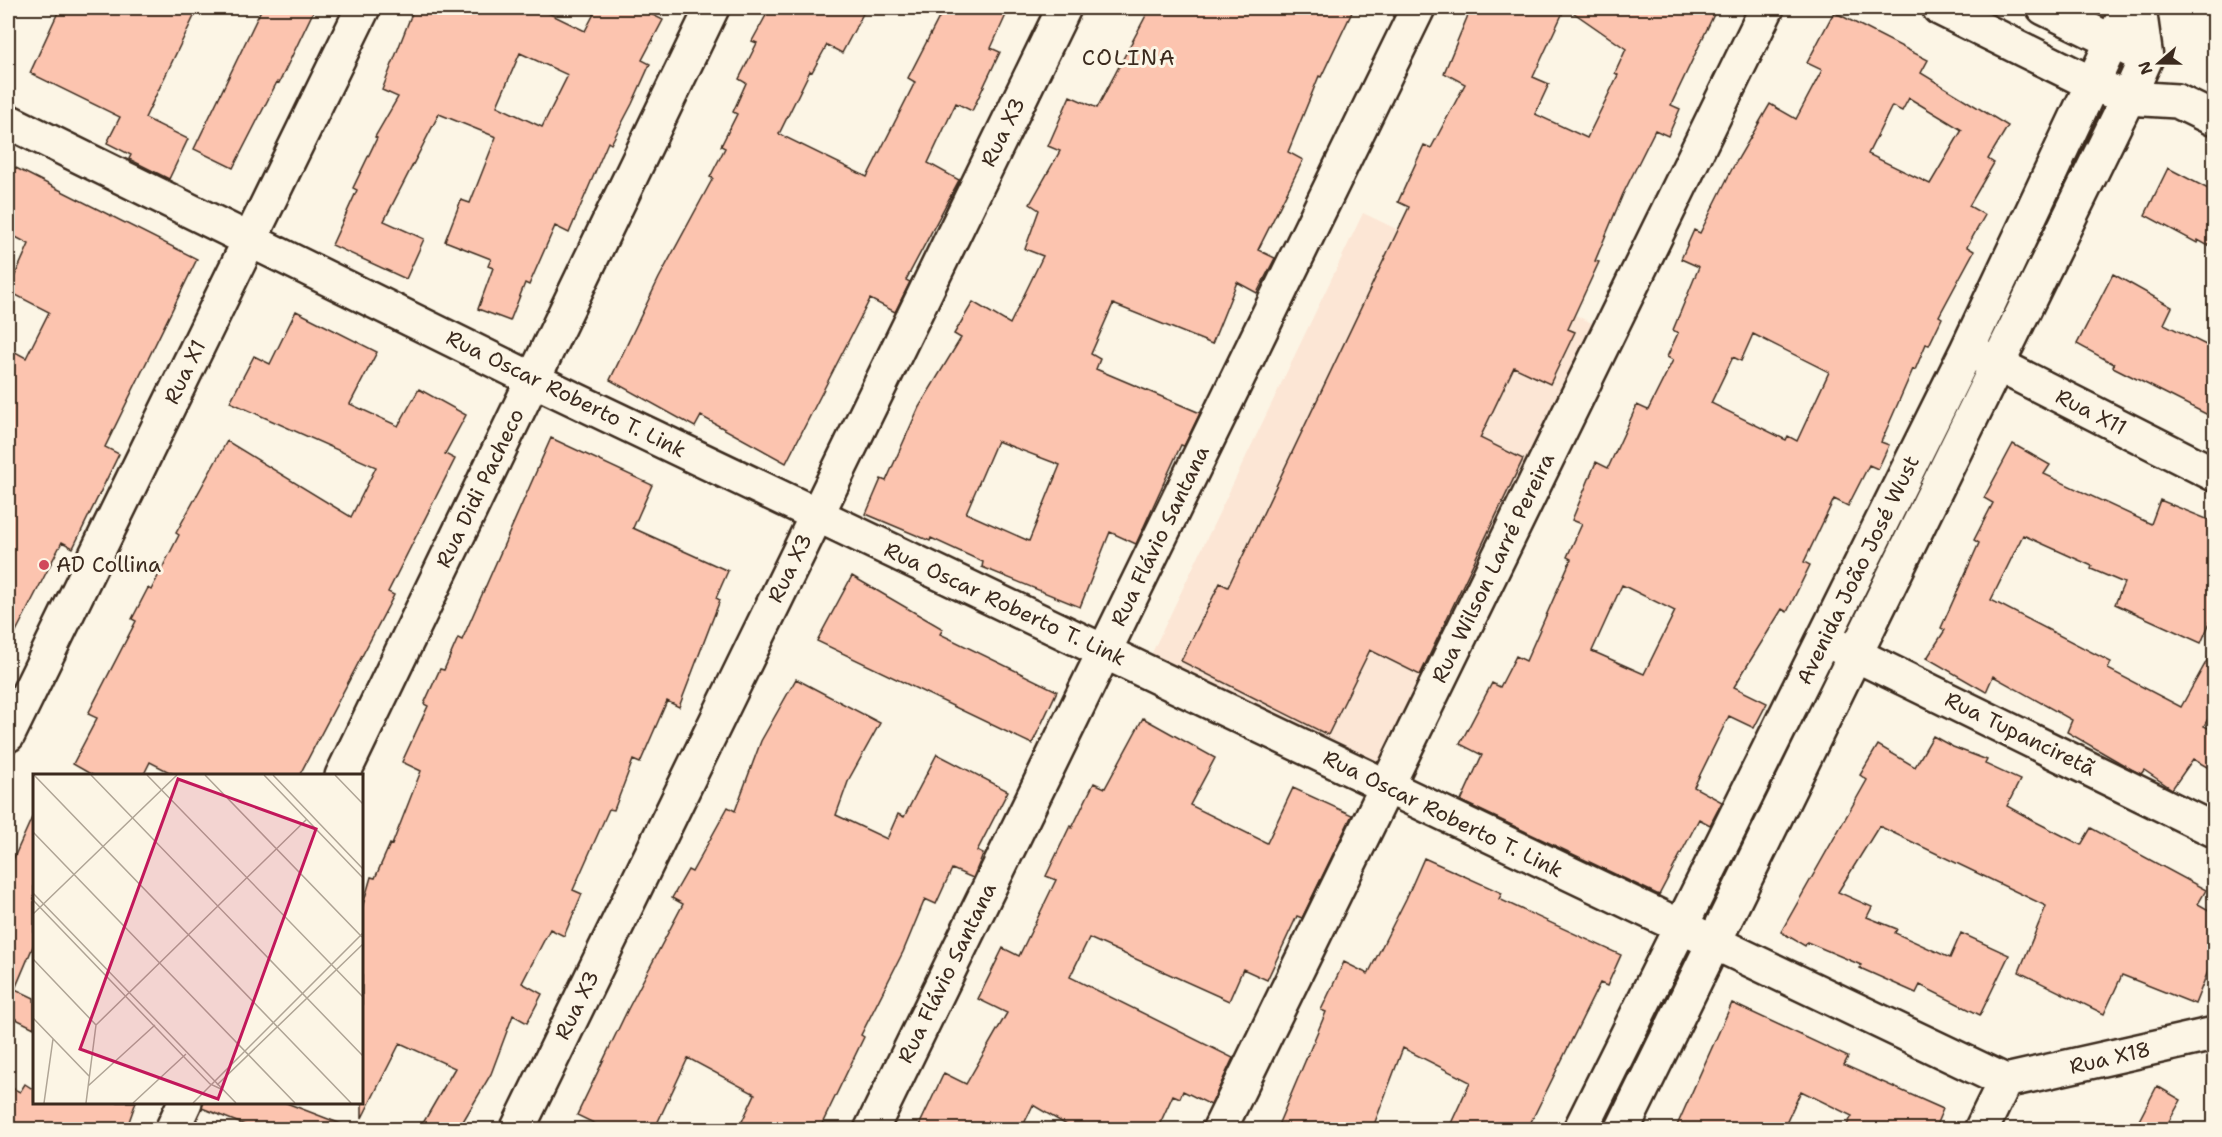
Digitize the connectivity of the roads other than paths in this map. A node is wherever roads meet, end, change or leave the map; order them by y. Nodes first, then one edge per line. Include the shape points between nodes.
1 (363, 8) edge
2 (712, 8) edge
3 (1064, 8) edge
4 (1418, 8) edge
5 (1767, 8) edge
6 (1939, 8) edge
7 (2044, 8) edge
8 (2128, 8) edge
9 (2139, 8) edge
10 (2111, 42) junction
11 (2146, 58) junction
12 (2093, 84) junction
13 (2128, 98) junction
14 (2177, 101) junction
15 (2214, 119) edge
16 (8, 121) edge
17 (250, 239) junction
18 (1967, 350) junction
19 (1997, 365) junction
20 (532, 379) junction
21 (2214, 474) edge
22 (817, 514) junction
23 (1824, 639) junction
24 (1104, 651) junction
25 (1856, 653) junction
26 (8, 735) edge
27 (343, 774) edge
28 (1386, 786) junction
29 (2214, 830) edge
30 (1679, 927) junction
31 (1713, 943) junction
32 (2214, 1034) edge
33 (2005, 1081) junction
34 (184, 1104) edge
35 (172, 1130) edge
36 (517, 1130) edge
37 (871, 1130) edge
38 (1219, 1130) edge
39 (1580, 1130) edge
40 (1622, 1130) edge
41 (1981, 1130) edge

1 - 17 street, Rua X1
2 - 20 street, Rua Didi Pacheco
3 - 22 street, Rua X3
4 - 24 street, Rua Flávio Santana
5 - 28 street, Rua Wilson Larré Pereira
6 - 12 street
7 - 10 street
8 - 10 street, Avenida João José Wust
9 - 11 street
10 - 11 street
10 - 12 street, Avenida João José Wust
11 - 13 street, Avenida João José Wust
11 - 14 street
12 - 13 street
12 - 18 street, Avenida João José Wust
13 - 14 street
13 - 19 street, Avenida João José Wust
14 - 15 street
16 - 17 street, Rua Oscar Roberto T. Link
17 - 20 street, Rua Oscar Roberto T. Link
17 - 26 street, Rua X1
18 - 19 street, Rua X11
18 - 23 street, Avenida João José Wust
19 - 21 street, Rua X11
19 - 25 street, Avenida João José Wust
20 - 22 street, Rua Oscar Roberto T. Link
20 - 27 street, Rua Didi Pacheco
22 - 24 street, Rua Oscar Roberto T. Link
22 - 36 street, Rua X3
23 - 25 street, Rua Tupanciretã
23 - 30 street, Avenida João José Wust
24 - 28 street, Rua Oscar Roberto T. Link
24 - 37 street, Rua Flávio Santana
25 - 29 street, Rua Tupanciretã
25 - 31 street, Avenida João José Wust
28 - 30 street, Rua Oscar Roberto T. Link
28 - 38 street, Rua Wilson Larré Pereira
30 - 31 street, Rua Oscar Roberto T. Link
30 - 39 street, Avenida João José Wust
31 - 33 street, Rua Oscar Roberto T. Link
31 - 40 street, Avenida João José Wust
32 - 33 street, Rua X18
33 - 41 street
34 - 35 street

